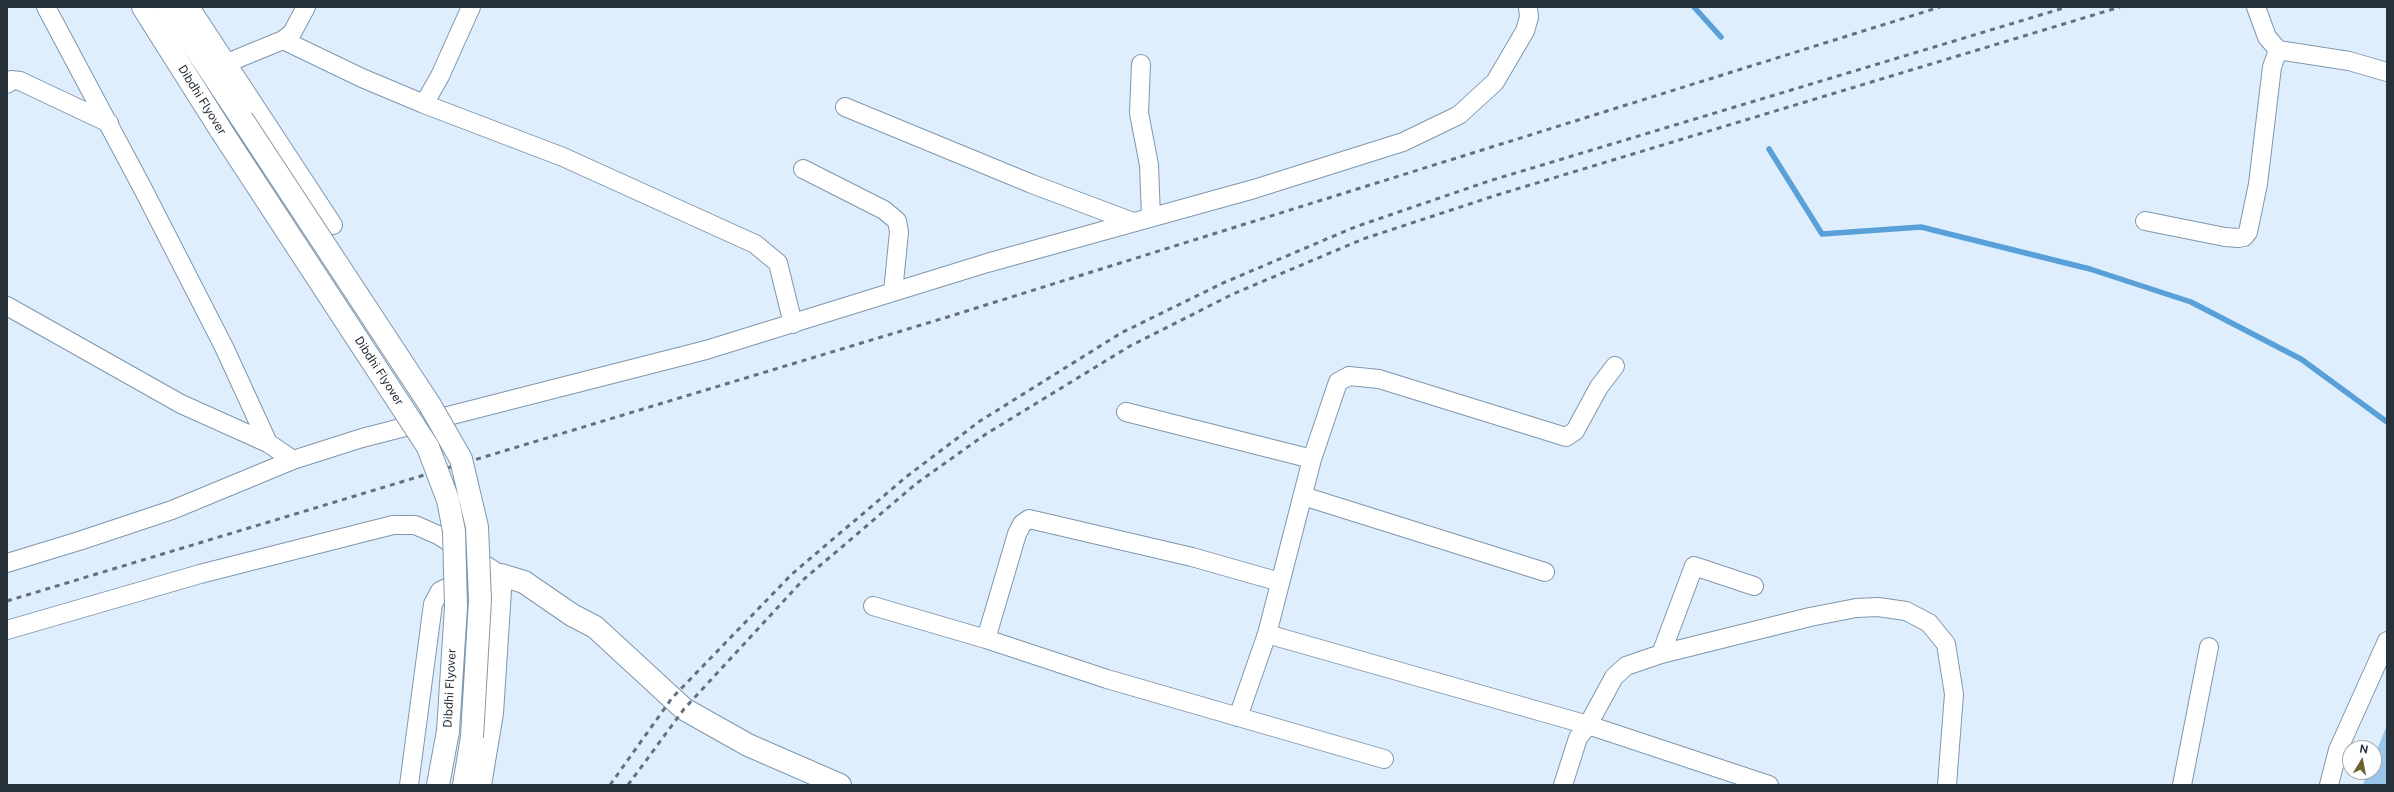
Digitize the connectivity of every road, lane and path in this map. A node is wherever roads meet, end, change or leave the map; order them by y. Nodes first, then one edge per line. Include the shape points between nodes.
1 (46, 7) edge
2 (143, 7) edge
3 (168, 7) edge
4 (190, 7) edge
5 (306, 7) edge
6 (471, 7) edge
7 (1528, 7) edge
8 (2256, 7) edge
9 (283, 40) junction
10 (2278, 50) junction
11 (227, 63) junction
12 (1141, 64) dead end
13 (2387, 72) edge
14 (7, 84) edge
15 (424, 104) junction
16 (845, 107) dead end
17 (109, 123) junction
18 (803, 169) dead end
19 (1150, 217) junction
20 (2145, 221) dead end
21 (1133, 222) junction
22 (333, 225) dead end
23 (893, 292) junction
24 (7, 306) edge
25 (793, 324) junction
26 (1616, 366) dead end
27 (1126, 412) dead end
28 (268, 443) junction
29 (1312, 459) junction
30 (293, 460) junction
31 (1303, 496) junction
32 (7, 563) edge
33 (1545, 572) dead end
34 (501, 575) junction
35 (1280, 582) junction
36 (1754, 586) dead end
37 (873, 606) dead end
38 (7, 630) edge
39 (1267, 634) junction
40 (986, 639) junction
41 (2387, 641) edge
42 (2209, 647) dead end
43 (1661, 654) junction
44 (1238, 717) junction
45 (1588, 725) junction
46 (1384, 760) dead end
47 (409, 785) edge
48 (438, 785) edge
49 (464, 785) edge
50 (480, 785) edge
51 (840, 785) edge
52 (1563, 785) edge
53 (1769, 785) edge
54 (1947, 785) edge
55 (2182, 785) edge
56 (2329, 785) edge

1 - 17 street
2 - 48 main road, Dibdhi Flyover, bridge via 428,447 448,500 454,531 456,606 448,731
3 - 49 main road, Dibdhi Flyover, bridge via 430,405 461,459 477,528 480,600 472,737
4 - 11 street
5 - 9 street via 292,33
6 - 15 street via 440,76
7 - 19 street via 1528,23 1505,67 1495,82 1459,114 1422,134 1368,155
8 - 10 street via 2267,37
9 - 11 street
9 - 15 street
10 - 13 street via 2350,61
10 - 20 street via 2272,67 2258,184 2248,232 2244,237 2225,237
11 - 22 street
12 - 19 street via 1140,113 1149,165
14 - 17 street via 11,80 20,81
15 - 25 street via 563,156 755,244 778,263
16 - 21 street via 1032,184
17 - 28 street via 224,347
18 - 23 street via 884,210 897,221 899,232
19 - 21 street
21 - 23 street
23 - 25 street
24 - 28 street via 181,404
25 - 30 street via 706,350 362,438
26 - 29 street via 1599,387 1575,431 1566,437 1379,379 1359,376 1343,378 1334,390
27 - 29 street
28 - 30 street
29 - 31 street
30 - 32 street via 172,510
31 - 33 street
31 - 35 street
34 - 38 street via 438,535 415,525 393,525 200,574
34 - 47 street via 467,578 440,591 432,604
34 - 50 main road via 492,713
34 - 51 main road via 524,582 572,615 595,627 684,709 748,745
35 - 39 street
35 - 40 street via 1192,557 1029,519 1022,524 1017,534
36 - 43 street via 1694,566
37 - 40 street
39 - 44 street
39 - 45 street
40 - 44 street via 1107,679
41 - 56 street via 2338,750
42 - 55 street
43 - 45 street via 1626,666 1614,677
43 - 54 street via 1856,608 1878,607 1906,611 1929,623 1946,644 1954,694
44 - 46 street
45 - 52 street via 1578,738
45 - 53 street

